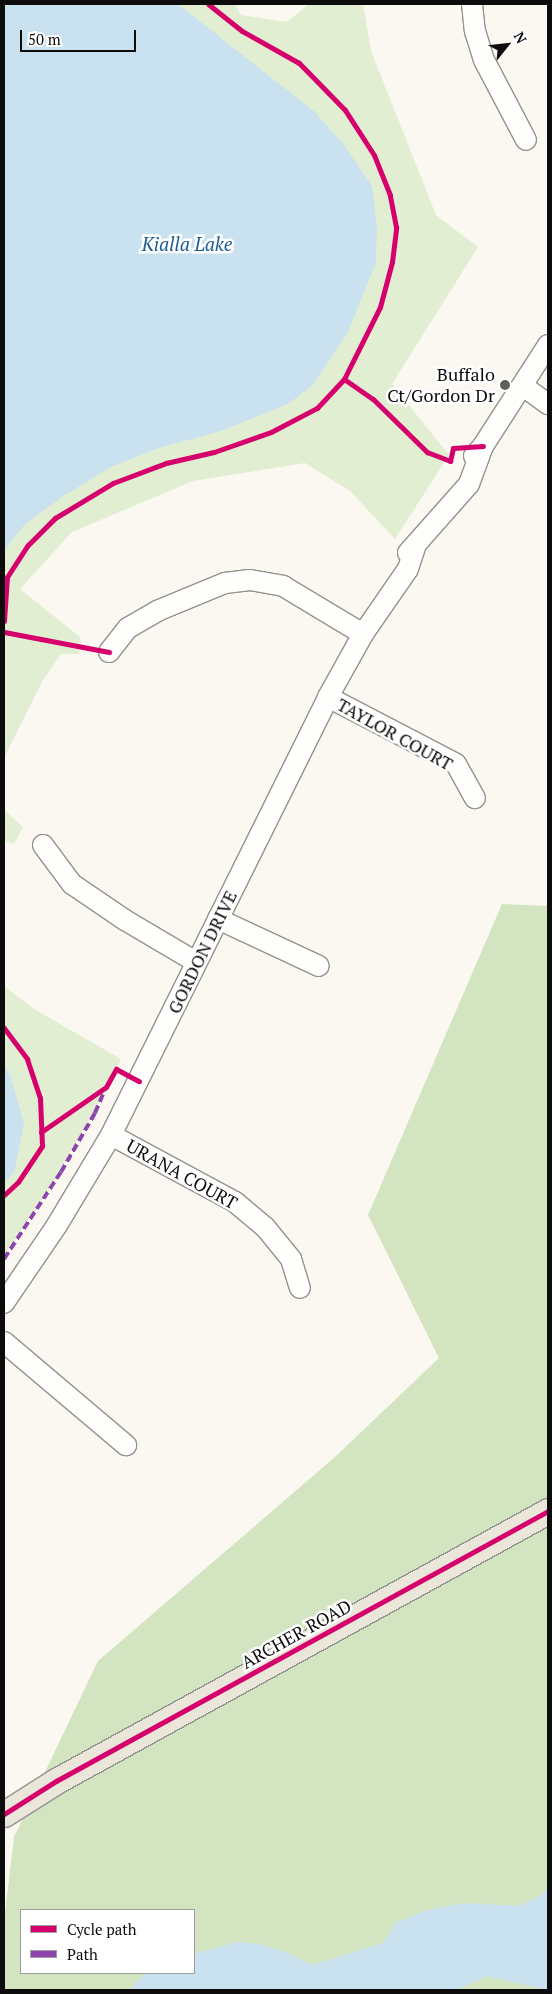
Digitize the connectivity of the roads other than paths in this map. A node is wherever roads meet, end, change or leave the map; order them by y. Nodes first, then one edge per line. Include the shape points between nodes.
1 (472, 4) edge
2 (526, 140) dead end
3 (548, 345) edge
4 (523, 386) junction
5 (548, 404) edge
6 (363, 634) junction
7 (109, 652) dead end
8 (328, 697) junction
9 (475, 798) dead end
10 (43, 845) dead end
11 (218, 919) junction
12 (196, 962) junction
13 (318, 966) dead end
14 (111, 1135) junction
15 (300, 1288) dead end
16 (4, 1303) edge
17 (4, 1342) edge
18 (126, 1445) dead end
19 (548, 1512) edge
20 (56, 1782) junction
21 (4, 1806) edge
22 (4, 1814) edge

1 - 2 street via 475,31 484,60
3 - 4 street, GORDON DRIVE
4 - 5 street
4 - 6 street, GORDON DRIVE via 483,446 469,484 416,545 408,569
6 - 7 street via 282,586 250,580 226,583 157,612 128,628
6 - 8 street, GORDON DRIVE
8 - 9 street, TAYLOR COURT via 456,764
8 - 11 street, GORDON DRIVE
10 - 12 street via 72,884
11 - 12 street, GORDON DRIVE
11 - 13 street
12 - 14 street, GORDON DRIVE
14 - 15 street, URANA COURT via 234,1202 265,1227 291,1259
14 - 16 street, GORDON DRIVE via 57,1225
17 - 18 street
19 - 20 main road, ARCHER ROAD
20 - 21 main road, ARCHER ROAD
20 - 22 main road, ARCHER ROAD

